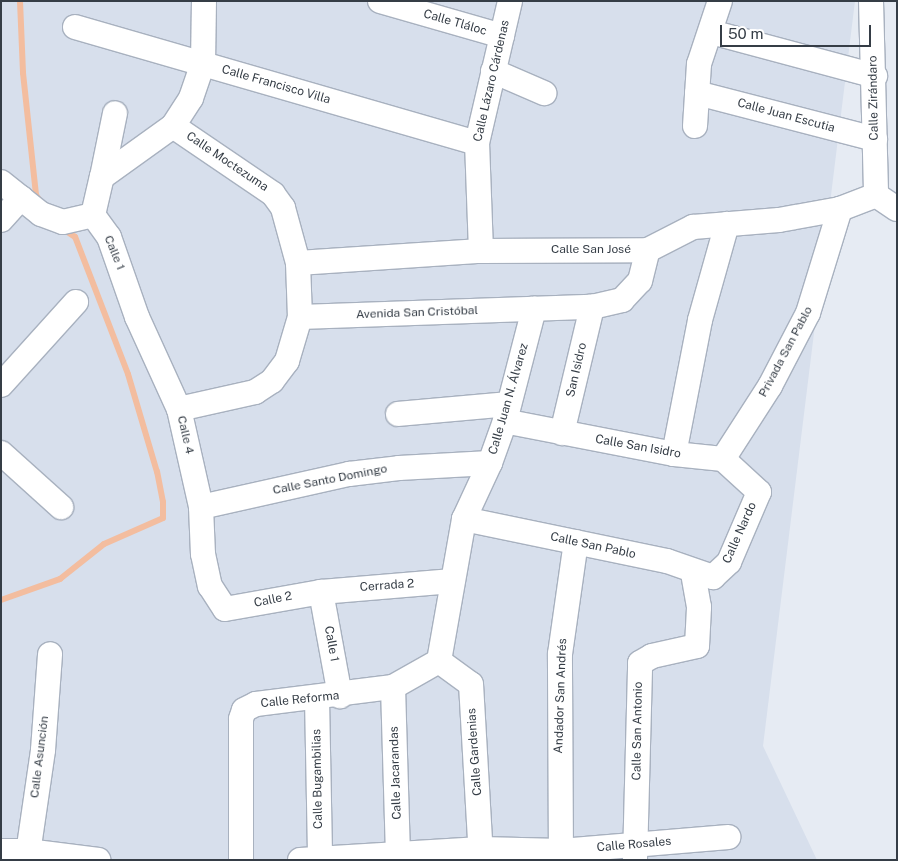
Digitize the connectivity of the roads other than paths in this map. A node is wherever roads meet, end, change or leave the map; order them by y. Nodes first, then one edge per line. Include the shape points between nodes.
1 (204, 1) edge
2 (380, 1) edge
3 (510, 1) edge
4 (720, 1) edge
5 (871, 1) edge
6 (75, 27) dead end
7 (711, 32) junction
8 (502, 36) junction
9 (203, 64) junction
10 (493, 71) junction
11 (875, 76) junction
12 (544, 92) dead end
13 (697, 93) junction
14 (115, 113) dead end
15 (173, 126) junction
16 (694, 126) dead end
17 (875, 139) junction
18 (477, 143) junction
19 (102, 177) junction
20 (1, 182) edge
21 (876, 195) junction
22 (21, 198) junction
23 (840, 209) junction
24 (897, 209) edge
25 (93, 215) junction
26 (1, 220) edge
27 (727, 224) junction
28 (648, 250) junction
29 (481, 251) junction
30 (298, 263) junction
31 (76, 302) dead end
32 (592, 307) junction
33 (534, 310) junction
34 (300, 317) junction
35 (1, 386) edge
36 (255, 392) joint
37 (179, 410) junction
38 (507, 412) junction
39 (398, 414) dead end
40 (562, 433) junction
41 (1, 453) edge
42 (674, 454) junction
43 (723, 459) junction
44 (490, 463) junction
45 (60, 507) dead end
46 (201, 507) junction
47 (464, 519) junction
48 (576, 542) junction
49 (693, 572) junction
50 (720, 573) joint
51 (453, 581) junction
52 (321, 592) junction
53 (50, 654) dead end
54 (439, 661) junction
55 (393, 687) junction
56 (340, 696) junction
57 (316, 698) junction
58 (728, 837) dead end
59 (1, 851) edge
60 (635, 852) edge
61 (481, 854) edge
62 (27, 855) edge
63 (562, 855) edge
64 (398, 857) edge
65 (313, 859) edge
66 (98, 860) edge
67 (241, 860) edge

1 - 9 street
2 - 8 street, Calle Tláloc
3 - 8 street, Calle Lázaro Cárdenas
4 - 7 street
5 - 11 street, Calle Zirándaro
6 - 9 street, Calle Francisco Villa
7 - 11 street
7 - 13 street via 699,64
8 - 10 street, Calle Lázaro Cárdenas
9 - 15 street via 191,98
9 - 18 street, Calle Francisco Villa
10 - 12 street
10 - 18 street, Calle Lázaro Cárdenas
11 - 17 street, Calle Zirándaro
13 - 16 street
13 - 17 street, Calle Juan Escutia
14 - 19 street
15 - 19 street
15 - 30 street, Calle Moctezuma via 273,194 283,208
17 - 21 street, Calle Zirándaro
18 - 29 street, Calle Lázaro Cárdenas
19 - 25 street
20 - 22 street
21 - 23 street, Calle San José
21 - 24 street
22 - 25 street via 52,218
22 - 26 street
23 - 27 street, Calle San José via 779,220
23 - 43 street, Privada San Pablo via 808,313 770,386
25 - 37 street, Calle 1 via 110,237 138,317
27 - 28 street, Calle San José via 680,231
27 - 42 street via 700,320
28 - 29 street, Calle San José
28 - 32 street, Avenida San Cristóbal via 640,281 622,300
29 - 30 street, Calle San José
30 - 34 street, Calle Moctezuma
31 - 35 street
32 - 33 street, Avenida San Cristóbal
32 - 40 street, San Isidro
33 - 34 street, Avenida San Cristóbal
33 - 38 street, Calle Juan N. Álvarez
34 - 36 street, Calle Moctezuma via 287,361 272,381
36 - 37 street, Calle 4
37 - 46 street, Calle 4
38 - 39 street, Calle San Isidro
38 - 40 street, Calle San Isidro
38 - 44 street, Calle Juan N. Álvarez
40 - 42 street, Calle San Isidro
41 - 45 street
42 - 43 street, Calle San Isidro
43 - 50 street, Calle Nardo via 759,492 729,562
44 - 46 street, Calle Santo Domingo via 349,474
44 - 47 street, Calle Juan N. Álvarez
46 - 52 street, Calle 2 via 203,554 210,586 225,608
47 - 48 street, Calle San Pablo
47 - 51 street, Calle Juan N. Álvarez
48 - 49 street, Calle San Pablo via 667,561
48 - 63 street, Andador San Andrés via 560,654
49 - 50 street, Calle San Pablo via 713,578
49 - 60 street, Calle San Antonio via 699,607 697,646 652,656 640,663
51 - 52 street, Cerrada 2
51 - 54 street, Calle Juan N. Álvarez
52 - 56 street, Calle 1
53 - 62 street, Calle Asunción via 43,750
54 - 55 street, Calle Reforma
54 - 61 street, Calle Gardenias via 471,684
55 - 56 street, Calle Reforma
55 - 64 street, Calle Jacarandas
56 - 57 street, Calle Reforma
57 - 65 street, Calle Bugambilias
57 - 67 street, Calle Reforma via 256,704 244,710 241,719
58 - 60 street, Calle Rosales
59 - 62 street
60 - 63 street, Calle Rosales
61 - 63 street, Calle Rosales
61 - 64 street, Calle Rosales
62 - 66 street
64 - 65 street, Calle Rosales

